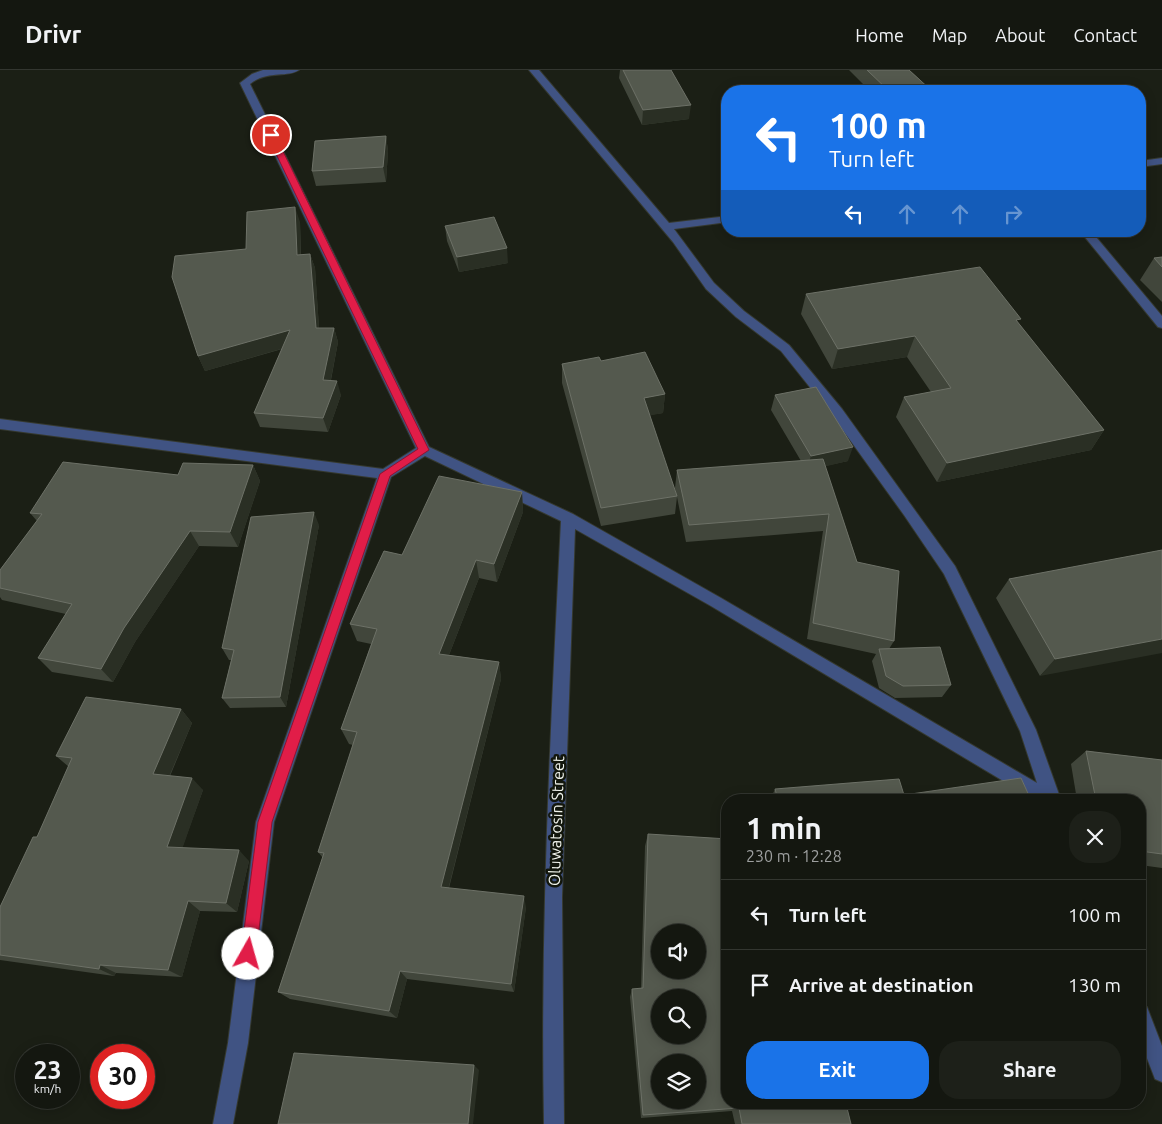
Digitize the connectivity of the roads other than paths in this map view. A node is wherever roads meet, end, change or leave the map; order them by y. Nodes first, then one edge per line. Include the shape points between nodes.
1 (294, 70) edge
2 (534, 70) edge
3 (1162, 161) edge
4 (1146, 163) edge
5 (721, 221) edge
6 (666, 227) junction
7 (1090, 237) edge
8 (1162, 324) edge
9 (0, 424) edge
10 (424, 450) junction
11 (385, 474) junction
12 (568, 518) junction
13 (1041, 794) edge
14 (1049, 794) edge
15 (1146, 1030) edge
16 (1162, 1072) edge
17 (223, 1124) edge
18 (554, 1124) edge

1 - 10 street via 265,71 252,75 246,83
2 - 6 street
3 - 4 street
5 - 6 street
6 - 14 street via 710,286 785,348 837,412 950,570 1028,730
7 - 8 street
9 - 11 street via 41,432
10 - 11 street
10 - 12 street
11 - 17 street via 265,822 238,1043
12 - 13 street
12 - 18 street, Oluwatosin Street via 554,838 551,1049
15 - 16 street

